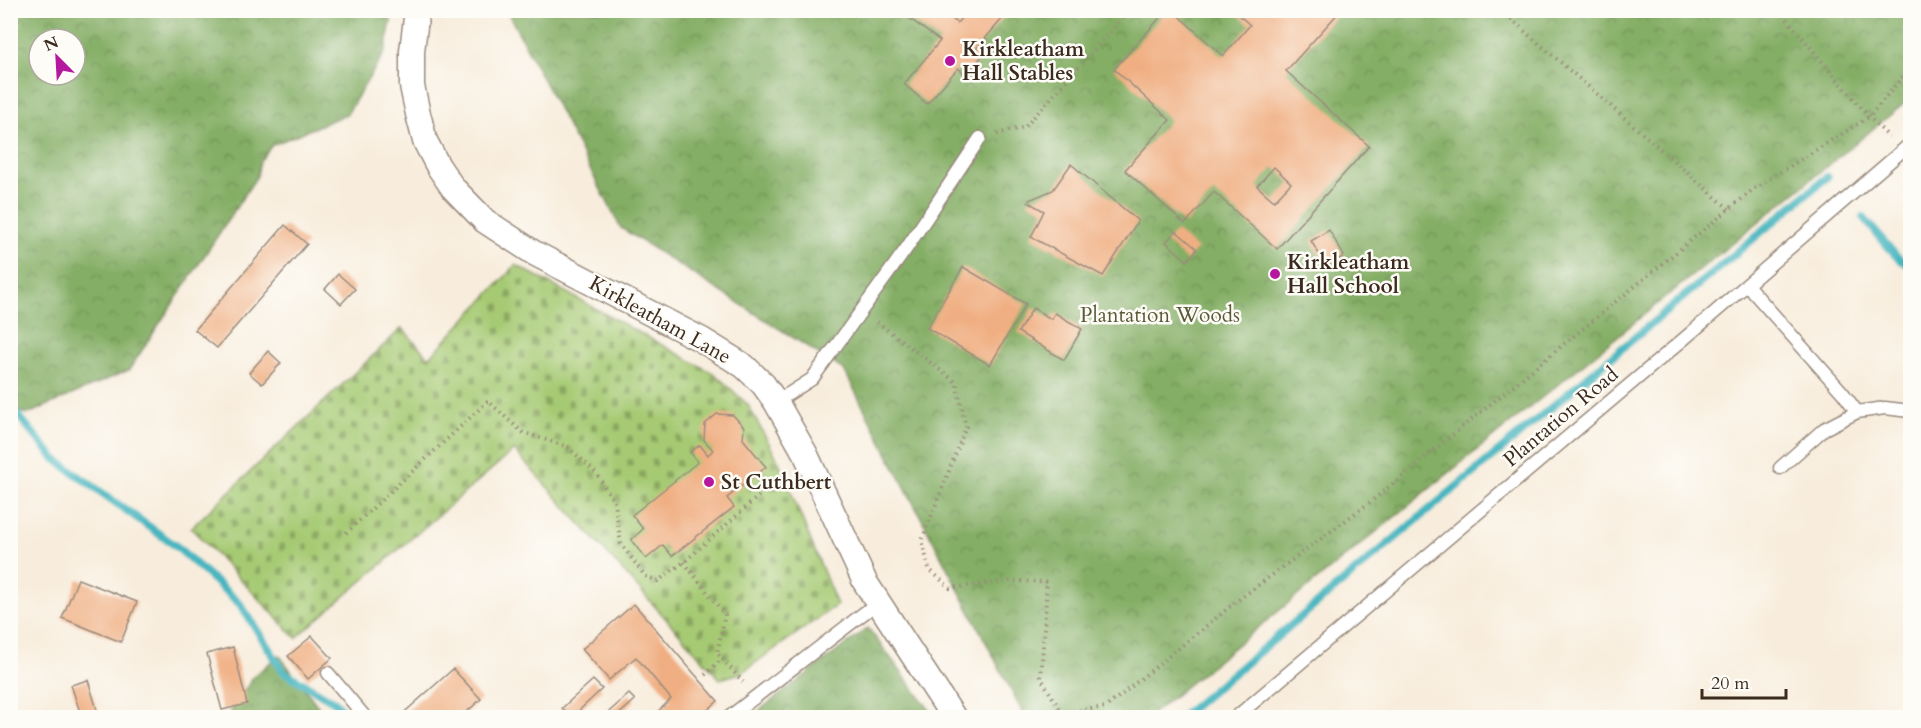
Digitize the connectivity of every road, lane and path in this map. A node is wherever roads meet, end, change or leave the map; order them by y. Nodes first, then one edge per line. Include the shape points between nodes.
1 (417, 10) edge
2 (1130, 10) edge
3 (1503, 10) edge
4 (1779, 10) edge
5 (1911, 68) edge
6 (1869, 117) junction
7 (980, 138) joint
8 (1907, 147) edge
9 (1730, 209) junction
10 (1747, 285) junction
11 (863, 310) junction
12 (776, 402) junction
13 (1911, 411) edge
14 (1857, 412) junction
15 (1780, 468) dead end
16 (780, 477) dead end
17 (346, 533) dead end
18 (684, 562) junction
19 (877, 603) junction
20 (722, 659) junction
21 (734, 671) dead end
22 (328, 673) dead end
23 (705, 675) dead end
24 (366, 717) edge
25 (728, 717) edge
26 (954, 717) edge
27 (1235, 717) edge

1 - 12 street, Kirkleatham Lane via 412,86 417,114 425,141 453,188 485,221 534,253 744,366
2 - 7 path via 1026,127
3 - 9 path
4 - 6 path
5 - 6 path
6 - 8 path
6 - 9 path via 1755,188
7 - 11 lane
8 - 10 lane, Plantation Road
9 - 11 path via 1373,500 1237,601 1106,707 1062,713 1041,678 1047,582 1010,581 950,588 929,569 922,540 966,427 956,382
10 - 14 lane
10 - 27 lane, Plantation Road
11 - 12 lane via 812,379
12 - 19 street, Kirkleatham Lane via 806,455
13 - 14 lane via 1885,408
14 - 15 lane via 1824,429
16 - 18 path
17 - 18 path via 488,400 522,432 568,447 596,473 615,503 621,544 645,576 658,581
18 - 20 path via 725,615 717,653
19 - 25 lane
19 - 26 street, Kirkleatham Lane
20 - 21 path
20 - 23 path
22 - 24 lane

